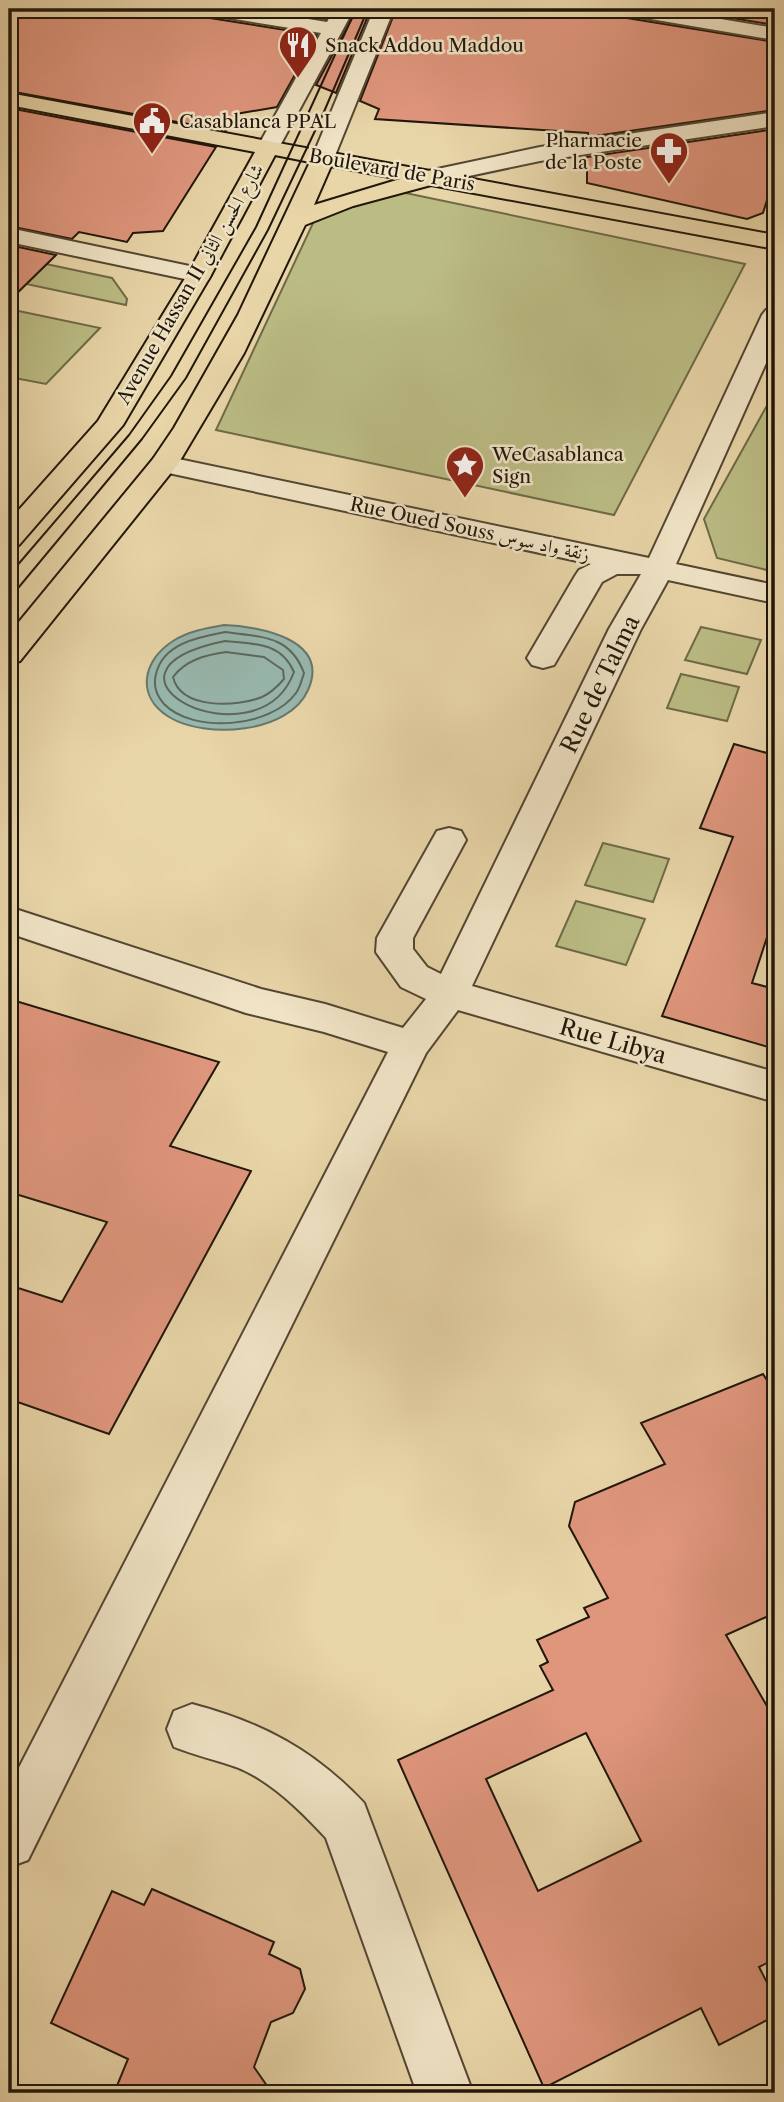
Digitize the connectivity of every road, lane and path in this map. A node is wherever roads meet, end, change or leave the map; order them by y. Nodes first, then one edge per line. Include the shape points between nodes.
1 (210, 9) edge
2 (344, 9) edge
3 (384, 9) edge
4 (626, 9) edge
5 (334, 29) junction
6 (775, 34) edge
7 (9, 99) edge
8 (775, 119) edge
9 (268, 148) junction
10 (323, 158) junction
11 (436, 176) junction
12 (295, 221) junction
13 (9, 235) edge
14 (775, 242) edge
15 (199, 275) junction
16 (775, 315) edge
17 (164, 464) junction
18 (9, 539) edge
19 (645, 566) junction
20 (775, 594) edge
21 (9, 654) edge
22 (543, 659) dead end
23 (449, 840) dead end
24 (9, 920) edge
25 (450, 994) junction
26 (411, 1045) junction
27 (775, 1087) edge
28 (192, 1729) dead end
29 (9, 1841) edge
30 (445, 2093) edge

1 - 5 street
2 - 5 street, Avenue Hassan II شارع الحسن الثاني
3 - 10 street
4 - 6 street
5 - 9 street, Avenue Hassan II شارع الحسن الثاني
7 - 9 main road, Boulevard de Paris
8 - 11 street via 540,154
9 - 10 main road, Boulevard de Paris
9 - 15 main road, Avenue Hassan II شارع الحسن الثاني
10 - 11 main road, Boulevard de Paris
10 - 12 main road
11 - 12 main road via 345,201
11 - 14 main road, Boulevard de Paris
12 - 17 main road via 220,377
13 - 15 street
15 - 18 main road, Avenue Hassan II شارع الحسن الثاني via 109,425
16 - 19 street, Rue de Talma
17 - 19 street, Rue Oued Souss زنقة واد سوس
17 - 21 main road
19 - 20 street, Rue Oued Souss زنقة واد سوس
19 - 22 street via 610,566 590,576
19 - 25 street, Rue de Talma via 625,629
23 - 25 street, Rue Libya via 395,938 394,952 414,977
24 - 26 street via 259,1003
25 - 26 street, Rue de Talma
25 - 27 street, Rue Libya
26 - 29 street, Rue de Talma
28 - 30 street via 247,1746 329,1802 346,1821

